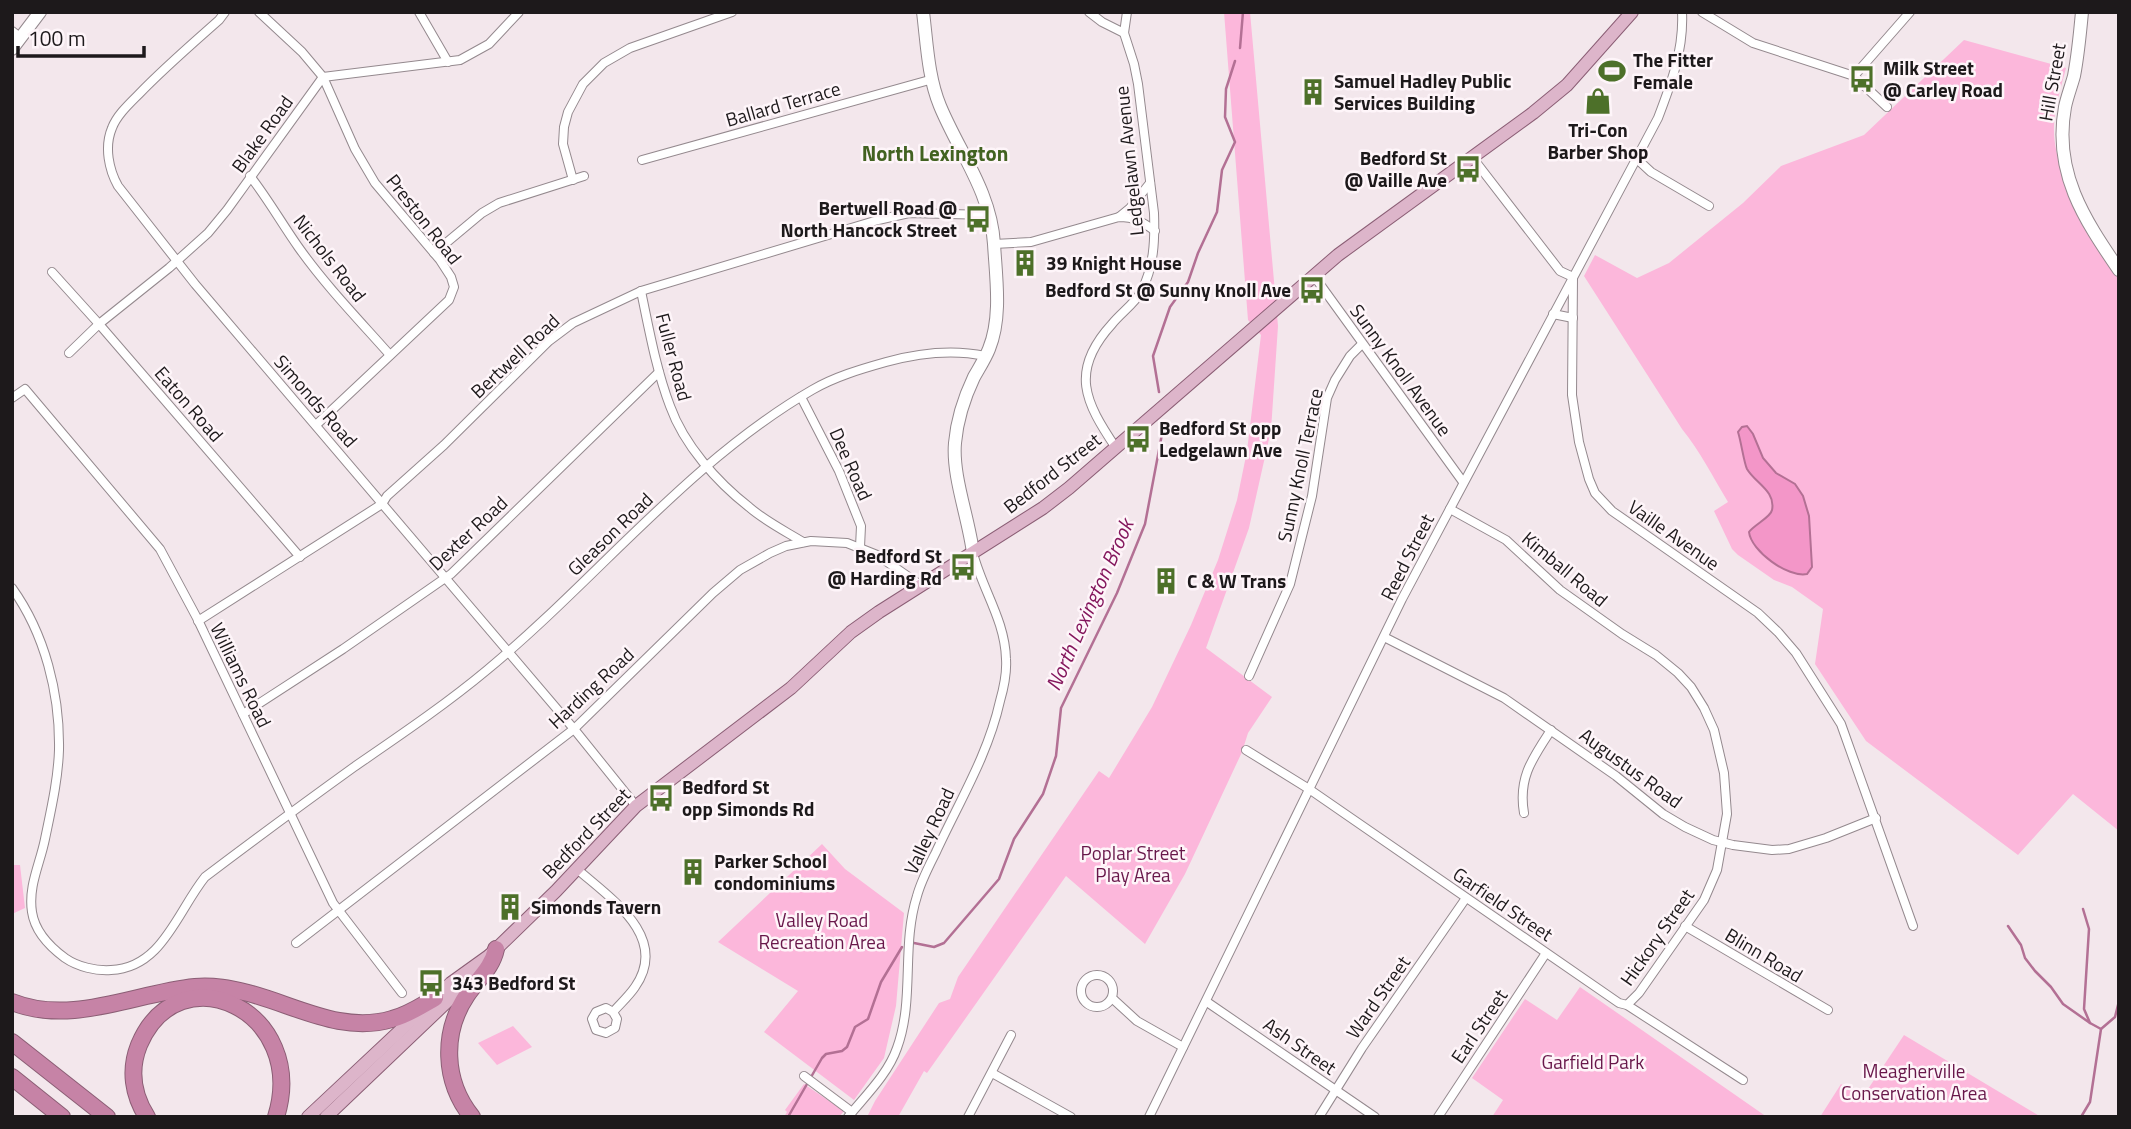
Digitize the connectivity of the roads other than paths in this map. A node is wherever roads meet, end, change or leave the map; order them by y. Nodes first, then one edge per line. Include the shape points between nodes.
1 (40, 12) edge
2 (225, 12) edge
3 (259, 12) edge
4 (419, 12) edge
5 (519, 12) edge
6 (732, 12) edge
7 (923, 12) edge
8 (1088, 12) edge
9 (1127, 12) edge
10 (1632, 12) edge
11 (1682, 12) edge
12 (1702, 12) edge
13 (1910, 12) edge
14 (2082, 12) edge
15 (1125, 33) junction
16 (17, 34) edge
17 (12, 49) edge
18 (448, 62) junction
19 (1854, 76) junction
20 (323, 77) junction
21 (933, 79) junction
22 (1887, 107) dead end
23 (1472, 157) junction
24 (1637, 159) junction
25 (642, 160) dead end
26 (250, 176) junction
27 (584, 176) dead end
28 (573, 180) junction
29 (1150, 183) junction
30 (1709, 206) dead end
31 (990, 215) junction
32 (1119, 217) junction
33 (1155, 230) junction
34 (994, 244) junction
35 (434, 253) junction
36 (176, 260) junction
37 (2119, 270) edge
38 (52, 272) dead end
39 (1314, 276) junction
40 (1573, 277) junction
41 (641, 291) junction
42 (1553, 314) junction
43 (1573, 318) junction
44 (99, 324) junction
45 (1362, 344) junction
46 (68, 353) dead end
47 (390, 355) junction
48 (985, 356) junction
49 (659, 372) junction
50 (801, 397) junction
51 (12, 398) edge
52 (316, 425) junction
53 (1116, 448) junction
54 (708, 466) junction
55 (1463, 482) junction
56 (382, 504) junction
57 (1450, 509) junction
58 (803, 542) junction
59 (860, 547) junction
60 (973, 553) junction
61 (300, 557) junction
62 (444, 578) junction
63 (922, 586) junction
64 (12, 588) edge
65 (198, 621) junction
66 (1384, 637) junction
67 (507, 653) junction
68 (1658, 657) joint
69 (1249, 676) dead end
70 (243, 714) junction
71 (574, 729) junction
72 (1551, 730) junction
73 (1247, 750) dead end
74 (1309, 789) junction
75 (636, 806) junction
76 (1524, 813) dead end
77 (290, 814) junction
78 (1876, 818) junction
79 (1723, 843) junction
80 (577, 869) junction
81 (1466, 898) junction
82 (338, 911) junction
83 (1685, 926) junction
84 (1913, 926) dead end
85 (296, 943) dead end
86 (493, 952) junction
87 (1546, 953) junction
88 (402, 993) dead end
89 (435, 998) junction
90 (1113, 999) junction
91 (12, 1002) edge
92 (1207, 1002) junction
93 (1627, 1005) junction
94 (1828, 1010) dead end
95 (613, 1012) dead end
96 (1011, 1035) dead end
97 (12, 1042) edge
98 (1183, 1047) junction
99 (992, 1073) junction
100 (804, 1076) dead end
101 (12, 1077) edge
102 (1743, 1080) dead end
103 (1334, 1090) junction
104 (850, 1114) edge
105 (62, 1117) edge
106 (107, 1117) edge
107 (147, 1117) edge
108 (275, 1117) edge
109 (308, 1117) edge
110 (326, 1117) edge
111 (472, 1117) edge
112 (968, 1117) edge
113 (1071, 1117) edge
114 (1149, 1117) edge
115 (1319, 1117) edge
116 (1375, 1117) edge
117 (1438, 1117) edge

1 - 16 street
2 - 36 street, Simonds Road via 124,109 111,129 111,174
3 - 20 street, Preston Road
4 - 18 street
5 - 18 street via 489,44
6 - 28 street via 630,48 604,63 583,84 568,112 563,144
7 - 21 street
8 - 15 street
9 - 15 street, Ledgelawn Avenue
10 - 23 main road, Bedford Street via 1567,86
11 - 24 street, Reed Street via 1681,47 1674,73
12 - 19 street via 1753,43
13 - 19 street
14 - 37 street, Hill Street via 2064,118 2063,155 2077,200
15 - 29 street, Ledgelawn Avenue via 1134,64
16 - 17 street
18 - 20 street
19 - 22 street
20 - 26 street, Blake Road
20 - 35 street, Preston Road via 375,183
21 - 25 street, Ballard Terrace
21 - 31 street via 943,112
23 - 39 main road, Bedford Street
23 - 40 street via 1560,271
24 - 30 street
24 - 40 street, Reed Street
26 - 36 street, Blake Road via 208,233
26 - 47 street, Nichols Road via 326,282
27 - 28 street
28 - 35 street via 499,203
29 - 32 street
29 - 33 street, Ledgelawn Avenue
31 - 34 street
31 - 41 street, Bertwell Road via 909,213
32 - 33 street via 1131,217
32 - 34 street via 1031,242
33 - 53 street, Ledgelawn Avenue via 1152,261 1139,294 1099,340 1086,372 1088,400
34 - 48 street via 995,327
35 - 47 street, Preston Road via 451,277 454,287 449,300
36 - 44 street, Blake Road
36 - 52 street, Simonds Road
38 - 44 street, Eaton Road
39 - 45 street, Sunny Knoll Avenue
39 - 53 main road, Bedford Street
40 - 42 street, Reed Street
40 - 43 street, Vaille Avenue
41 - 49 street, Fuller Road
41 - 56 street, Bertwell Road via 573,323 549,341
42 - 43 street
42 - 55 street, Reed Street
43 - 78 street, Vaille Avenue via 1572,395 1582,455 1595,493 1612,511 1750,607 1778,632 1841,724
44 - 46 street, Blake Road
44 - 61 street, Eaton Road
45 - 55 street, Sunny Knoll Avenue
45 - 69 street, Sunny Knoll Terrace via 1350,356 1327,398 1312,496 1290,584
47 - 52 street, Preston Road
48 - 50 street, Gleason Road via 943,352 899,359 860,370
48 - 60 street via 964,400 954,447
49 - 54 street, Fuller Road via 671,409
49 - 62 street, Dexter Road
50 - 54 street, Gleason Road
50 - 59 street, Dee Road via 861,526
51 - 65 street, Williams Road via 25,389 160,549
52 - 56 street, Simonds Road
53 - 60 main road, Bedford Street via 1043,508
54 - 58 street, Fuller Road via 751,509
54 - 67 street, Gleason Road
55 - 57 street, Reed Street
56 - 61 street, Bertwell Road
56 - 62 street, Simonds Road
57 - 66 street, Reed Street
57 - 68 street, Kimball Road via 1506,540 1560,590
58 - 59 street, Harding Road via 834,541
58 - 71 street, Harding Road via 770,552 740,570
59 - 63 street, Harding Road
60 - 63 main road, Bedford Street
60 - 104 street, Valley Road via 1003,637 1003,690 987,745 917,895 902,1034 889,1067
61 - 65 street, Bertwell Road
62 - 67 street, Simonds Road
62 - 70 street, Dexter Road
63 - 75 main road, Bedford Street via 851,632 776,700
64 - 77 street, Gleason Road via 50,669 57,718 54,793 30,892 40,934 54,949 71,962 101,971 134,966 162,945 205,877
65 - 70 street, Williams Road
66 - 72 street, Augustus Road via 1504,698
66 - 74 street, Reed Street
67 - 71 street, Simonds Road
67 - 77 street, Gleason Road via 431,714
68 - 79 street, Hickory Street via 1691,687 1714,730 1724,773 1727,814
70 - 77 street, Williams Road
71 - 75 street, Simonds Road
71 - 82 street, Harding Road
72 - 76 street via 1525,778 1521,795
72 - 79 street, Augustus Road via 1663,814
73 - 74 street, Garfield Street
74 - 81 street, Garfield Street
74 - 92 street, Reed Street
75 - 80 main road, Bedford Street
77 - 82 street, Williams Road
78 - 79 street, Augustus Road via 1789,849
78 - 84 street, Vaille Avenue
79 - 83 street, Hickory Street via 1708,890
80 - 86 main road, Bedford Street
80 - 95 street via 628,915 643,942 641,975
81 - 87 street, Garfield Street
81 - 103 street, Ward Street
82 - 85 street, Harding Road
82 - 88 street, Williams Road
83 - 93 street, Hickory Street
83 - 94 street, Blinn Road
86 - 89 main road, Bedford Street
86 - 110 main road, Bedford Street via 455,995
86 - 111 highway via 493,962 467,995 451,1027 449,1068
87 - 93 street, Garfield Street
87 - 117 street, Earl Street
89 - 91 highway via 404,1015 363,1024 329,1019 226,988 198,986 71,1011 48,1012
89 - 109 main road, Bedford Street
90 - 90 street via 1110,983 1103,976 1084,980 1081,991 1089,1004 1105,1006
90 - 98 street via 1138,1021
92 - 98 street, Reed Street
92 - 103 street, Ash Street
93 - 102 street, Garfield Street
96 - 99 street
97 - 106 highway
98 - 114 street, Reed Street
99 - 112 street
99 - 113 street
100 - 104 street
101 - 105 highway
103 - 115 street, Ward Street
103 - 116 street, Ash Street
107 - 108 highway via 133,1072 147,1028 159,1015 186,1000 203,998 243,1009 271,1039 280,1066

